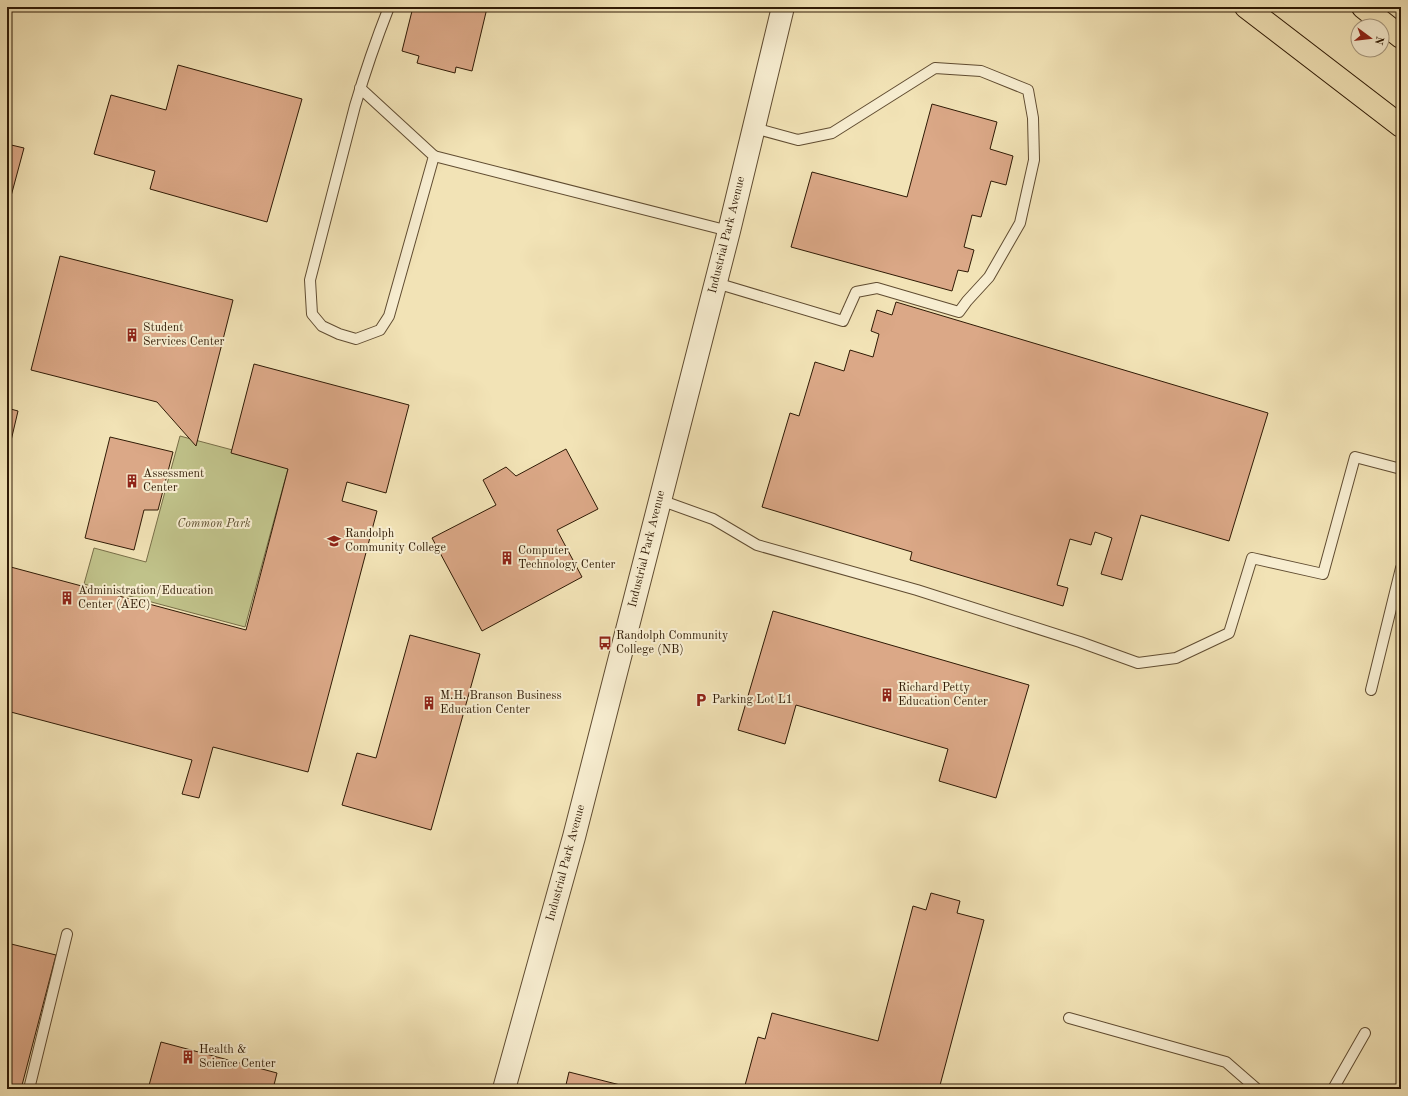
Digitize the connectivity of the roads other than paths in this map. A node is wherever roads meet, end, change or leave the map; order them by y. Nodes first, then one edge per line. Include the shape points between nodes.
1 (388, 7) edge
2 (783, 7) edge
3 (1246, 7) edge
4 (1363, 7) edge
5 (1401, 37) edge
6 (360, 88) junction
7 (1401, 126) edge
8 (754, 128) junction
9 (434, 156) junction
10 (729, 231) junction
11 (716, 282) junction
12 (1401, 469) edge
13 (660, 500) junction
14 (1401, 568) edge
15 (1371, 690) dead end
16 (67, 934) dead end
17 (1069, 1018) dead end
18 (1365, 1033) dead end
19 (29, 1089) edge
20 (504, 1089) edge
21 (1257, 1089) edge
22 (1333, 1089) edge

1 - 6 lane
2 - 8 street, Industrial Park Avenue
3 - 7 highway
4 - 5 highway
6 - 9 lane
6 - 9 lane via 310,280 312,314 322,326 356,339 380,330 389,316
8 - 10 street, Industrial Park Avenue
8 - 11 lane via 798,140 832,133 935,68 981,72 1028,90 1033,118 1034,160 1020,223 989,277 959,312 877,288 856,292 843,322
9 - 10 lane
10 - 11 street, Industrial Park Avenue
11 - 13 street, Industrial Park Avenue
12 - 13 lane via 1356,457 1323,574 1252,558 1229,633 1176,658 1138,663 917,590 757,545 713,519
13 - 20 street, Industrial Park Avenue via 574,837
14 - 15 lane
16 - 19 lane
17 - 21 lane via 1226,1062
18 - 22 lane

